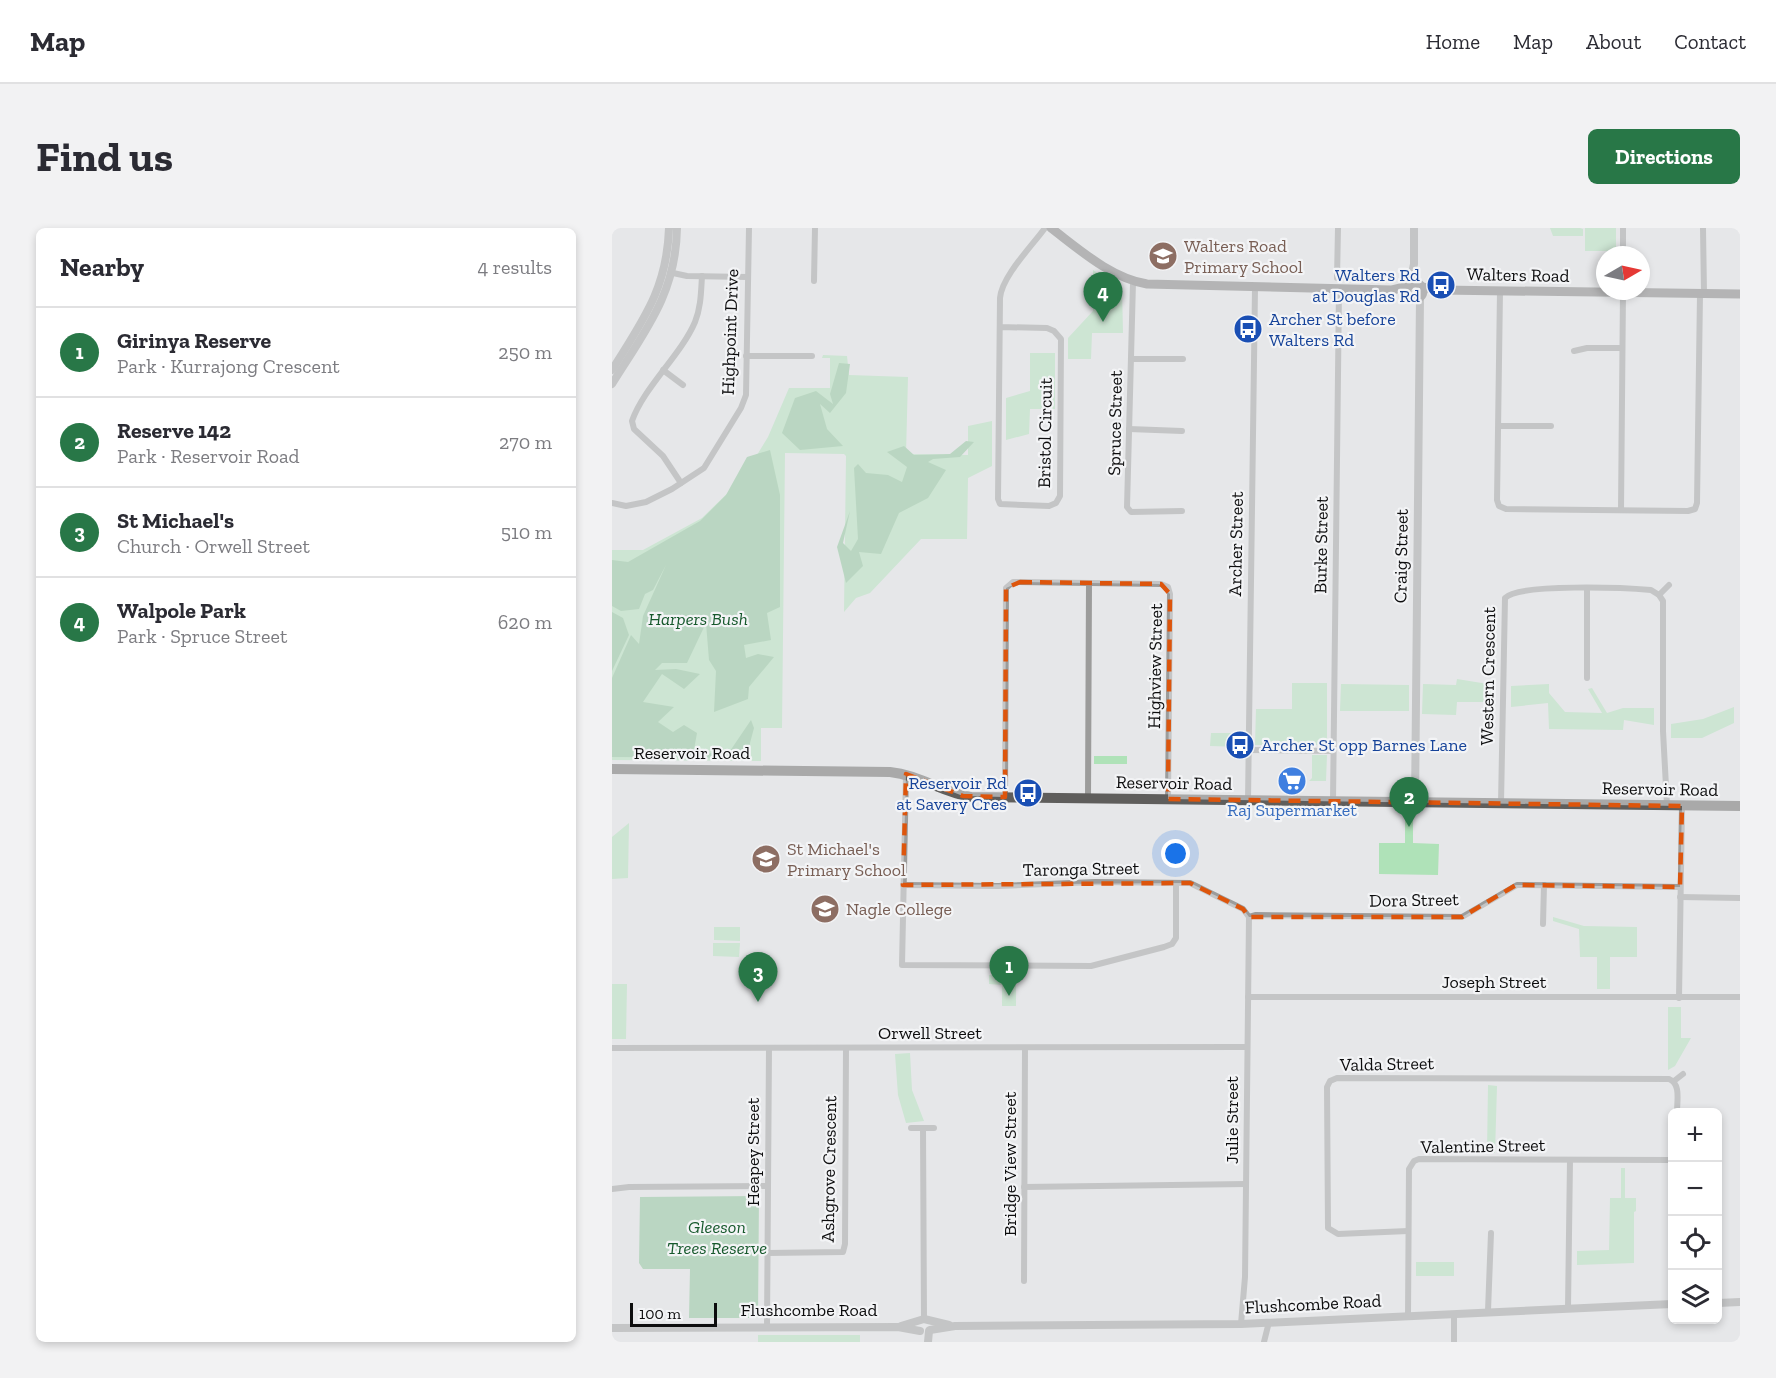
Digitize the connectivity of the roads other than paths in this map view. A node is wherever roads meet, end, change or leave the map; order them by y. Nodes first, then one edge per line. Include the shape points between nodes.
1 (669, 228) edge
2 (677, 228) edge
3 (748, 228) edge
4 (815, 228) edge
5 (1045, 228) edge
6 (1051, 228) edge
7 (1338, 228) edge
8 (1414, 228) edge
9 (1623, 228) edge
10 (1703, 228) edge
11 (1623, 246) edge
12 (673, 273) junction
13 (702, 276) junction
14 (748, 277) junction
15 (1337, 278) dead end
16 (814, 281) dead end
17 (1133, 282) junction
18 (1255, 288) junction
19 (1339, 289) junction
20 (1415, 291) junction
21 (1500, 291) junction
22 (1596, 292) edge
23 (1650, 293) edge
24 (1702, 294) junction
25 (1740, 294) edge
26 (1623, 300) edge
27 (1000, 327) junction
28 (1622, 348) junction
29 (1575, 351) dead end
30 (747, 356) junction
31 (812, 356) dead end
32 (1131, 358) junction
33 (1183, 358) dead end
34 (612, 370) edge
35 (663, 370) junction
36 (612, 384) edge
37 (683, 385) dead end
38 (1499, 426) junction
39 (1551, 426) dead end
40 (1130, 429) junction
41 (1182, 431) dead end
42 (681, 483) junction
43 (612, 503) edge
44 (1621, 510) junction
45 (1182, 511) dead end
46 (1089, 582) junction
47 (1669, 585) dead end
48 (1587, 588) junction
49 (1659, 595) junction
50 (1587, 678) dead end
51 (1249, 750) junction
52 (1334, 751) junction
53 (612, 769) edge
54 (906, 774) junction
55 (1005, 797) junction
56 (1088, 799) junction
57 (1168, 799) junction
58 (1248, 801) junction
59 (1333, 802) junction
60 (1415, 802) junction
61 (1501, 804) junction
62 (1667, 805) junction
63 (1682, 806) junction
64 (1740, 806) edge
65 (1176, 883) junction
66 (903, 885) junction
67 (1544, 885) junction
68 (1680, 886) junction
69 (1680, 897) junction
70 (1740, 898) edge
71 (1249, 917) junction
72 (1543, 924) dead end
73 (1740, 996) edge
74 (1248, 997) junction
75 (1679, 998) junction
76 (1247, 1047) junction
77 (612, 1048) edge
78 (769, 1048) junction
79 (846, 1048) junction
80 (1025, 1048) junction
81 (1683, 1074) dead end
82 (1674, 1082) junction
83 (1677, 1108) edge
84 (911, 1128) dead end
85 (923, 1128) junction
86 (934, 1128) dead end
87 (1570, 1160) junction
88 (1668, 1160) edge
89 (1246, 1184) junction
90 (768, 1186) junction
91 (1024, 1187) junction
92 (612, 1189) edge
93 (1408, 1231) junction
94 (1491, 1233) dead end
95 (768, 1253) junction
96 (1024, 1281) dead end
97 (1740, 1302) edge
98 (1722, 1303) edge
99 (1668, 1305) edge
100 (1568, 1308) junction
101 (1488, 1311) junction
102 (1454, 1314) junction
103 (1408, 1316) junction
104 (925, 1319) junction
105 (1269, 1322) junction
106 (1256, 1323) junction
107 (1240, 1324) junction
108 (955, 1326) junction
109 (767, 1327) junction
110 (898, 1327) junction
111 (612, 1328) edge
112 (925, 1331) junction
113 (1264, 1339) edge
114 (923, 1342) edge
115 (928, 1342) edge
116 (1454, 1342) edge

1 - 34 street via 658,290
2 - 12 street
3 - 14 street, Highpoint Drive
4 - 16 street
5 - 27 street, Bristol Circuit via 1002,288
6 - 17 main road, Walters Road
7 - 15 street
8 - 20 street
9 - 11 street
10 - 24 street
12 - 13 street
12 - 36 street via 656,313
13 - 14 street
13 - 35 street via 694,324
14 - 30 street, Highpoint Drive
17 - 18 main road, Walters Road
17 - 32 street, Spruce Street
18 - 19 main road, Walters Road
18 - 51 street, Archer Street
19 - 20 main road, Walters Road
19 - 52 street, Burke Street
20 - 21 main road, Walters Road
20 - 60 street, Craig Street via 1420,309
21 - 22 main road, Walters Road
21 - 38 street
23 - 24 main road, Walters Road
24 - 25 main road, Walters Road
24 - 44 street via 1695,509
26 - 28 street
27 - 27 street, Bristol Circuit via 998,499 1000,504 1049,506 1060,496 1061,339 1047,328
28 - 29 street
28 - 44 street
30 - 31 street
30 - 42 street, Highpoint Drive via 746,395 741,408 704,468
32 - 33 street
32 - 40 street, Spruce Street
35 - 37 street
35 - 42 street via 633,417 632,425 663,456
38 - 39 street
38 - 44 street via 1499,506
40 - 41 street
40 - 45 street, Spruce Street via 1127,507 1131,512
42 - 43 street, Highpoint Drive via 646,502 626,506
46 - 55 street, Highview Street via 1008,585
46 - 56 street
46 - 57 street, Highview Street via 1168,587
47 - 49 street
48 - 49 street, Western Crescent via 1646,590
48 - 50 street
48 - 61 street, Western Crescent via 1549,588 1513,593 1505,598
49 - 62 street via 1664,608
51 - 52 street
51 - 58 street, Archer Street
52 - 59 street, Burke Street
53 - 54 main road, Reservoir Road
54 - 55 main road, Reservoir Road via 963,796
54 - 66 street
55 - 56 main road, Reservoir Road
56 - 57 main road, Reservoir Road
57 - 58 main road, Reservoir Road
58 - 59 main road, Reservoir Road
59 - 60 main road, Reservoir Road
60 - 61 main road, Reservoir Road
61 - 62 main road, Reservoir Road
62 - 63 main road, Reservoir Road
63 - 64 main road, Reservoir Road
63 - 68 street
65 - 66 street, Taronga Street
65 - 66 street via 1173,943 1091,966 902,965
65 - 71 street, Taronga Street via 1196,885 1244,909
67 - 68 street, Dora Street
67 - 71 street, Dora Street via 1515,885 1463,916
67 - 72 street
68 - 69 street
69 - 70 street
69 - 75 street
71 - 74 street, Julie Street
73 - 75 street, Joseph Street
74 - 75 street, Joseph Street
74 - 76 street, Julie Street
76 - 80 street, Orwell Street
76 - 89 street, Julie Street
77 - 78 street, Orwell Street
78 - 79 street, Orwell Street
78 - 90 street, Heapey Street
79 - 80 street, Orwell Street
79 - 95 street, Ashgrove Crescent via 843,1252
80 - 91 street, Bridge View Street
81 - 82 street
82 - 83 street
82 - 93 street, Valda Street via 1332,1080 1327,1088 1328,1228 1338,1234
84 - 85 street
85 - 86 street
85 - 104 street
87 - 88 street, Valentine Street
87 - 93 street, Valentine Street via 1415,1160 1409,1169
87 - 100 street
89 - 91 street
89 - 107 street, Julie Street
90 - 92 street
90 - 95 street, Heapey Street
91 - 96 street, Bridge View Street
93 - 103 street, Valentine Street
94 - 101 street
95 - 109 street, Heapey Street
97 - 98 street
99 - 100 street, Flushcombe Road
100 - 101 street, Flushcombe Road
101 - 102 street, Flushcombe Road
102 - 103 street, Flushcombe Road
102 - 116 street
103 - 105 street, Flushcombe Road
104 - 108 street, Flushcombe Road
104 - 110 street, Flushcombe Road
104 - 112 street via 918,1325
104 - 112 street via 932,1326
105 - 106 street, Flushcombe Road
105 - 113 street
106 - 107 street, Flushcombe Road
106 - 113 street via 1263,1329
107 - 108 street, Flushcombe Road
108 - 112 street, Flushcombe Road
109 - 110 street, Flushcombe Road
109 - 111 street, Flushcombe Road
110 - 112 street, Flushcombe Road
112 - 114 street
112 - 115 street

